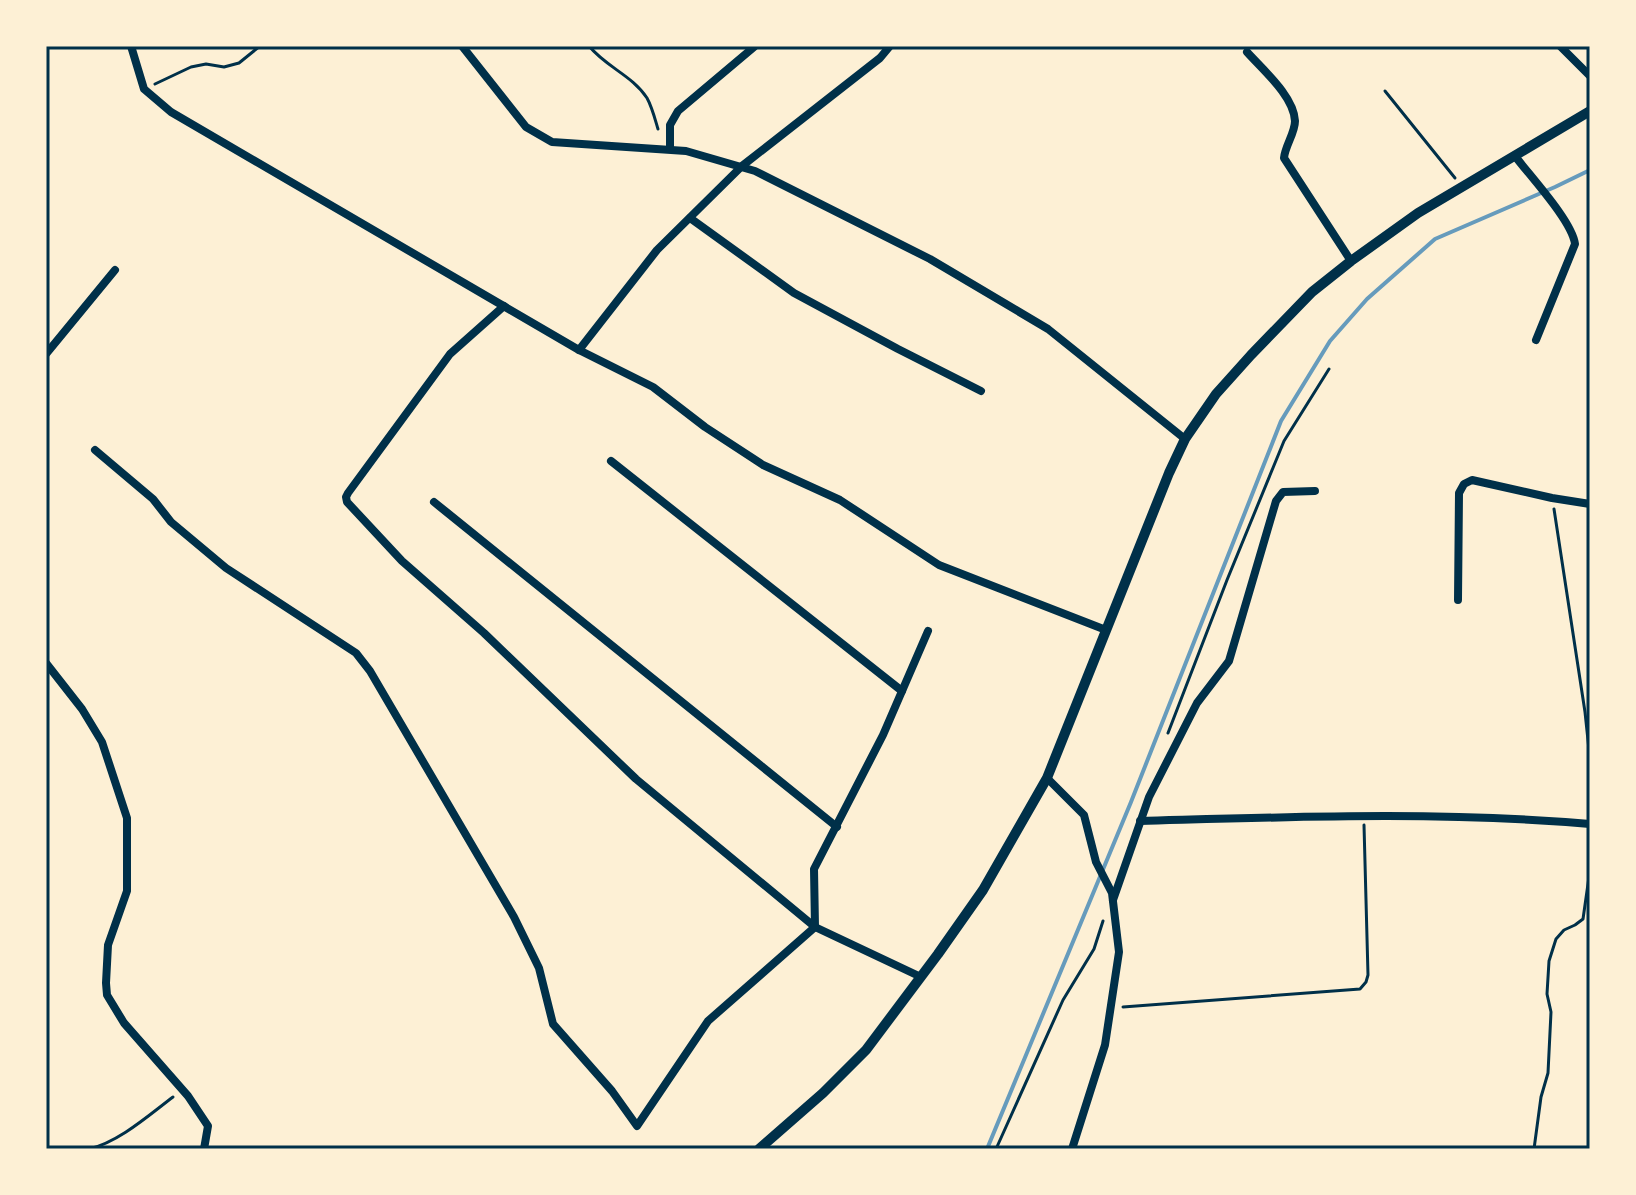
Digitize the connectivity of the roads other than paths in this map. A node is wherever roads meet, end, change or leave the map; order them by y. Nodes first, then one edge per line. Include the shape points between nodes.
1 (131, 46) edge
2 (462, 46) edge
3 (890, 46) edge
4 (1560, 46) edge
5 (754, 47) edge
6 (1247, 52) dead end
7 (1590, 76) edge
8 (1588, 117) edge
9 (667, 148) junction
10 (1515, 156) junction
11 (742, 166) junction
12 (690, 218) junction
13 (1351, 261) junction
14 (115, 270) dead end
15 (504, 306) junction
16 (1536, 340) dead end
17 (579, 350) junction
18 (46, 354) edge
19 (981, 391) dead end
20 (1185, 439) junction
21 (95, 450) dead end
22 (611, 461) dead end
23 (1315, 491) dead end
24 (434, 502) dead end
25 (1590, 504) edge
26 (1458, 600) dead end
27 (1106, 630) junction
28 (928, 631) dead end
29 (46, 663) edge
30 (902, 691) junction
31 (1047, 778) junction
32 (1140, 821) junction
33 (1590, 824) edge
34 (837, 827) junction
35 (1112, 897) junction
36 (815, 927) junction
37 (921, 977) junction
38 (204, 1149) edge
39 (759, 1149) edge
40 (1072, 1149) edge

1 - 15 street via 144,89 171,112
2 - 9 street via 526,127 552,142
3 - 11 street
4 - 7 street
5 - 9 street via 678,111
6 - 13 street via 1287,98 1295,120 1284,158
8 - 10 street
9 - 11 street
10 - 13 street via 1418,213
10 - 16 street via 1556,208 1575,244
11 - 12 street
11 - 20 street via 993,294 1048,329
12 - 17 street via 657,250
12 - 19 street via 794,293
13 - 20 street via 1312,292 1251,355
14 - 18 street
15 - 17 street
15 - 36 street via 450,354 348,493 347,502 402,561 636,779
17 - 27 street via 653,387 763,465 840,500 939,565
20 - 27 street
21 - 36 street via 226,568 356,653 514,917 539,968 553,1024 637,1126 708,1021
22 - 30 street
23 - 32 street via 1283,492 1276,501 1229,661 1197,703
24 - 34 street
25 - 26 street via 1472,480 1464,484 1459,493
27 - 31 street
28 - 30 street
29 - 38 street via 102,742 127,818 127,891 108,945 107,995 208,1126
30 - 34 street
31 - 35 street via 1084,815
31 - 37 street via 983,890
32 - 33 street via 1518,818
32 - 35 street
34 - 36 street via 814,869
35 - 40 street via 1119,952 1105,1045
36 - 37 street
37 - 39 street via 866,1050

